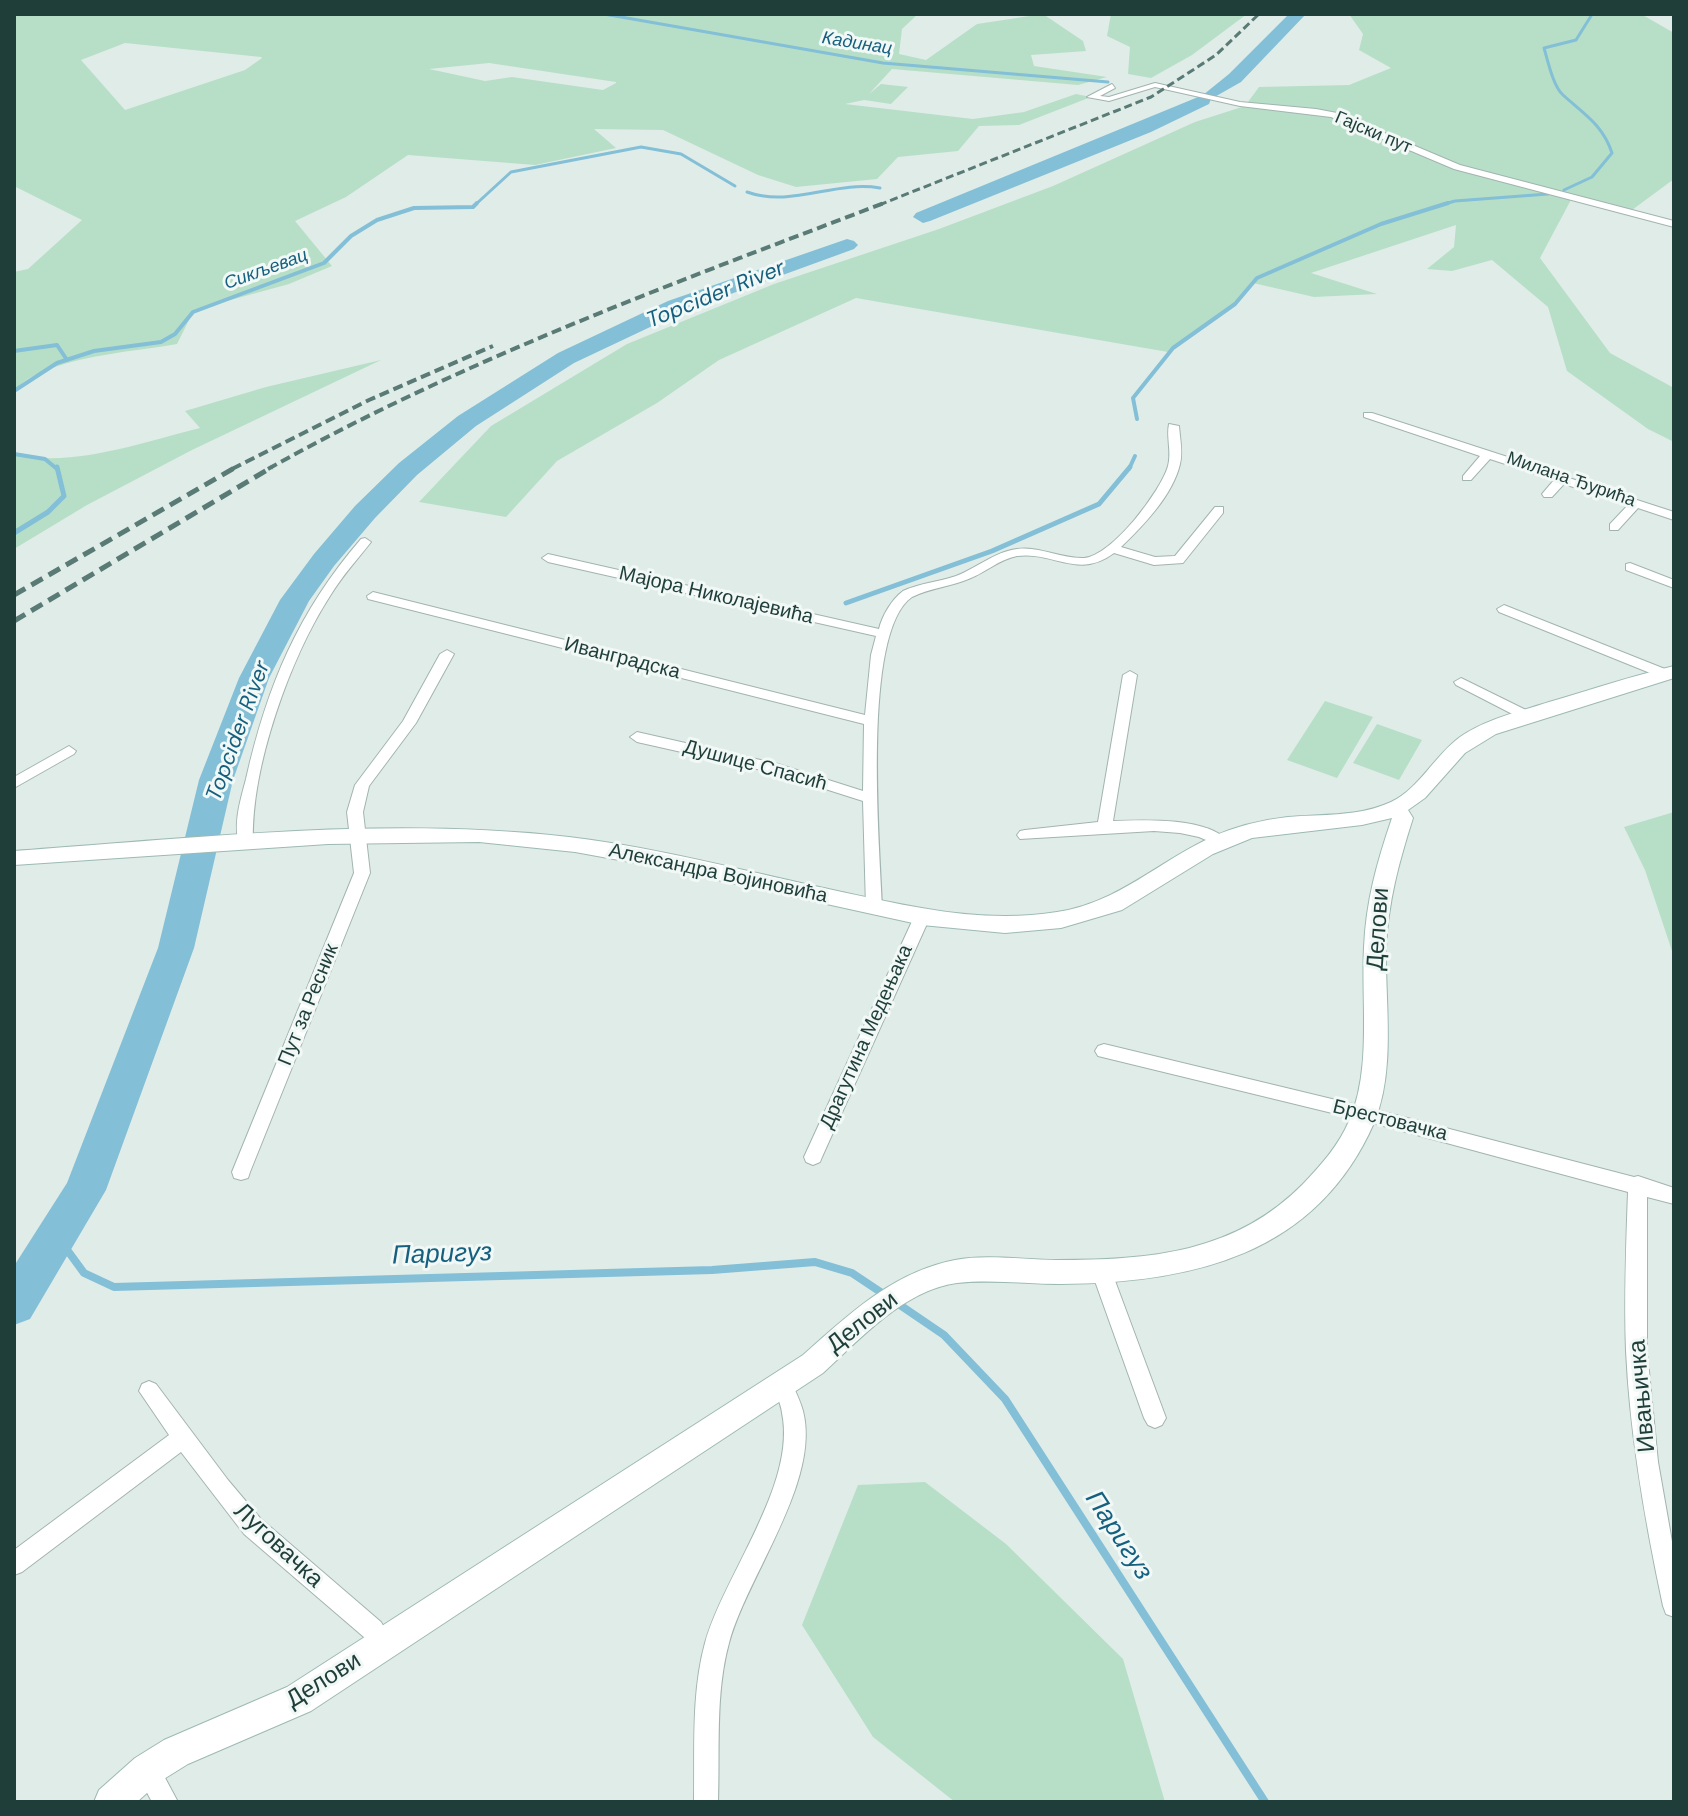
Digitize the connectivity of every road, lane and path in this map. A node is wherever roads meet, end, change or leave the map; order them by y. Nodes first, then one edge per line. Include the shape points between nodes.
1 (1112, 86) dead end
2 (1674, 224) edge
3 (1368, 415) dead end
4 (1173, 426) dead end
5 (1489, 453) junction
6 (1564, 477) junction
7 (1467, 478) dead end
8 (1548, 494) dead end
9 (1637, 502) junction
10 (1219, 510) dead end
11 (1674, 516) edge
12 (1614, 527) dead end
13 (365, 542) dead end
14 (1114, 549) junction
15 (548, 558) dead end
16 (1630, 567) dead end
17 (1674, 584) edge
18 (373, 596) dead end
19 (1504, 609) dead end
20 (883, 634) junction
21 (447, 654) dead end
22 (1670, 673) edge
23 (1130, 675) dead end
24 (1461, 682) dead end
25 (1527, 716) junction
26 (870, 721) junction
27 (637, 737) dead end
28 (69, 751) dead end
29 (14, 783) edge
30 (872, 799) junction
31 (1396, 808) junction
32 (1105, 827) junction
33 (358, 835) junction
34 (1025, 835) dead end
35 (239, 841) junction
36 (1220, 841) junction
37 (14, 858) edge
38 (874, 907) junction
39 (922, 917) junction
40 (1104, 1051) dead end
41 (1365, 1114) junction
42 (813, 1157) dead end
43 (241, 1172) dead end
44 (1638, 1184) junction
45 (1674, 1196) edge
46 (1101, 1270) junction
47 (782, 1384) junction
48 (149, 1391) dead end
49 (1155, 1418) dead end
50 (182, 1438) junction
51 (14, 1564) edge
52 (1674, 1606) edge
53 (382, 1645) junction
54 (147, 1770) junction
55 (111, 1802) edge
56 (166, 1802) edge
57 (706, 1802) edge

1 - 2 street, Гајски пут via 1091,97 1109,99 1155,85 1240,104 1329,113 1457,167
3 - 5 street, Милана Ђурића
4 - 14 street via 1176,454 1171,473
5 - 6 street, Милана Ђурића
5 - 7 street
6 - 8 street
6 - 9 street, Милана Ђурића
9 - 11 street, Милана Ђурића
9 - 12 street
10 - 14 street via 1179,560 1154,561
13 - 35 street via 314,607 277,685
14 - 20 street via 1084,562 1031,552 1004,555 962,578 901,598
15 - 20 street, Мајора Николајевића
16 - 17 street
18 - 26 street, Иванградска
19 - 22 street
20 - 26 street
21 - 33 street, Пут за Ресник via 409,723 362,785 355,812
22 - 25 street
23 - 32 street
24 - 25 street
25 - 31 street via 1464,744 1420,793
26 - 30 street
27 - 30 street, Душице Спасић via 778,769
28 - 29 street
30 - 38 street
31 - 36 street, Александра Војиновића via 1361,819 1264,827
31 - 41 street, Делови via 1403,818 1378,901 1376,1028
32 - 34 street
32 - 36 street via 1196,829
33 - 35 street, Александра Војиновића
33 - 38 street, Александра Војиновића via 479,835 575,845
33 - 43 street, Пут за Ресник via 362,873
35 - 37 street, Александра Војиновића
36 - 39 street, Александра Војиновића via 1127,898 1082,915 1021,925
38 - 39 street, Александра Војиновића
39 - 42 street, Драгутина Медењака
40 - 41 street, Брестовачка
41 - 44 street, Брестовачка
41 - 46 street, Делови via 1308,1201 1257,1237 1190,1263
44 - 45 street, Брестовачка
44 - 52 street, Ивањичка via 1638,1374 1655,1517
46 - 47 street, Делови via 957,1271 937,1276 895,1294
46 - 49 street
47 - 53 street, Делови
47 - 57 street via 794,1422 789,1466 773,1517 717,1644
48 - 50 street, Луговачка
50 - 51 street
50 - 53 street, Луговачка via 252,1526 373,1630
53 - 54 street, Делови via 299,1699 176,1752
54 - 55 street, Делови
54 - 56 street

